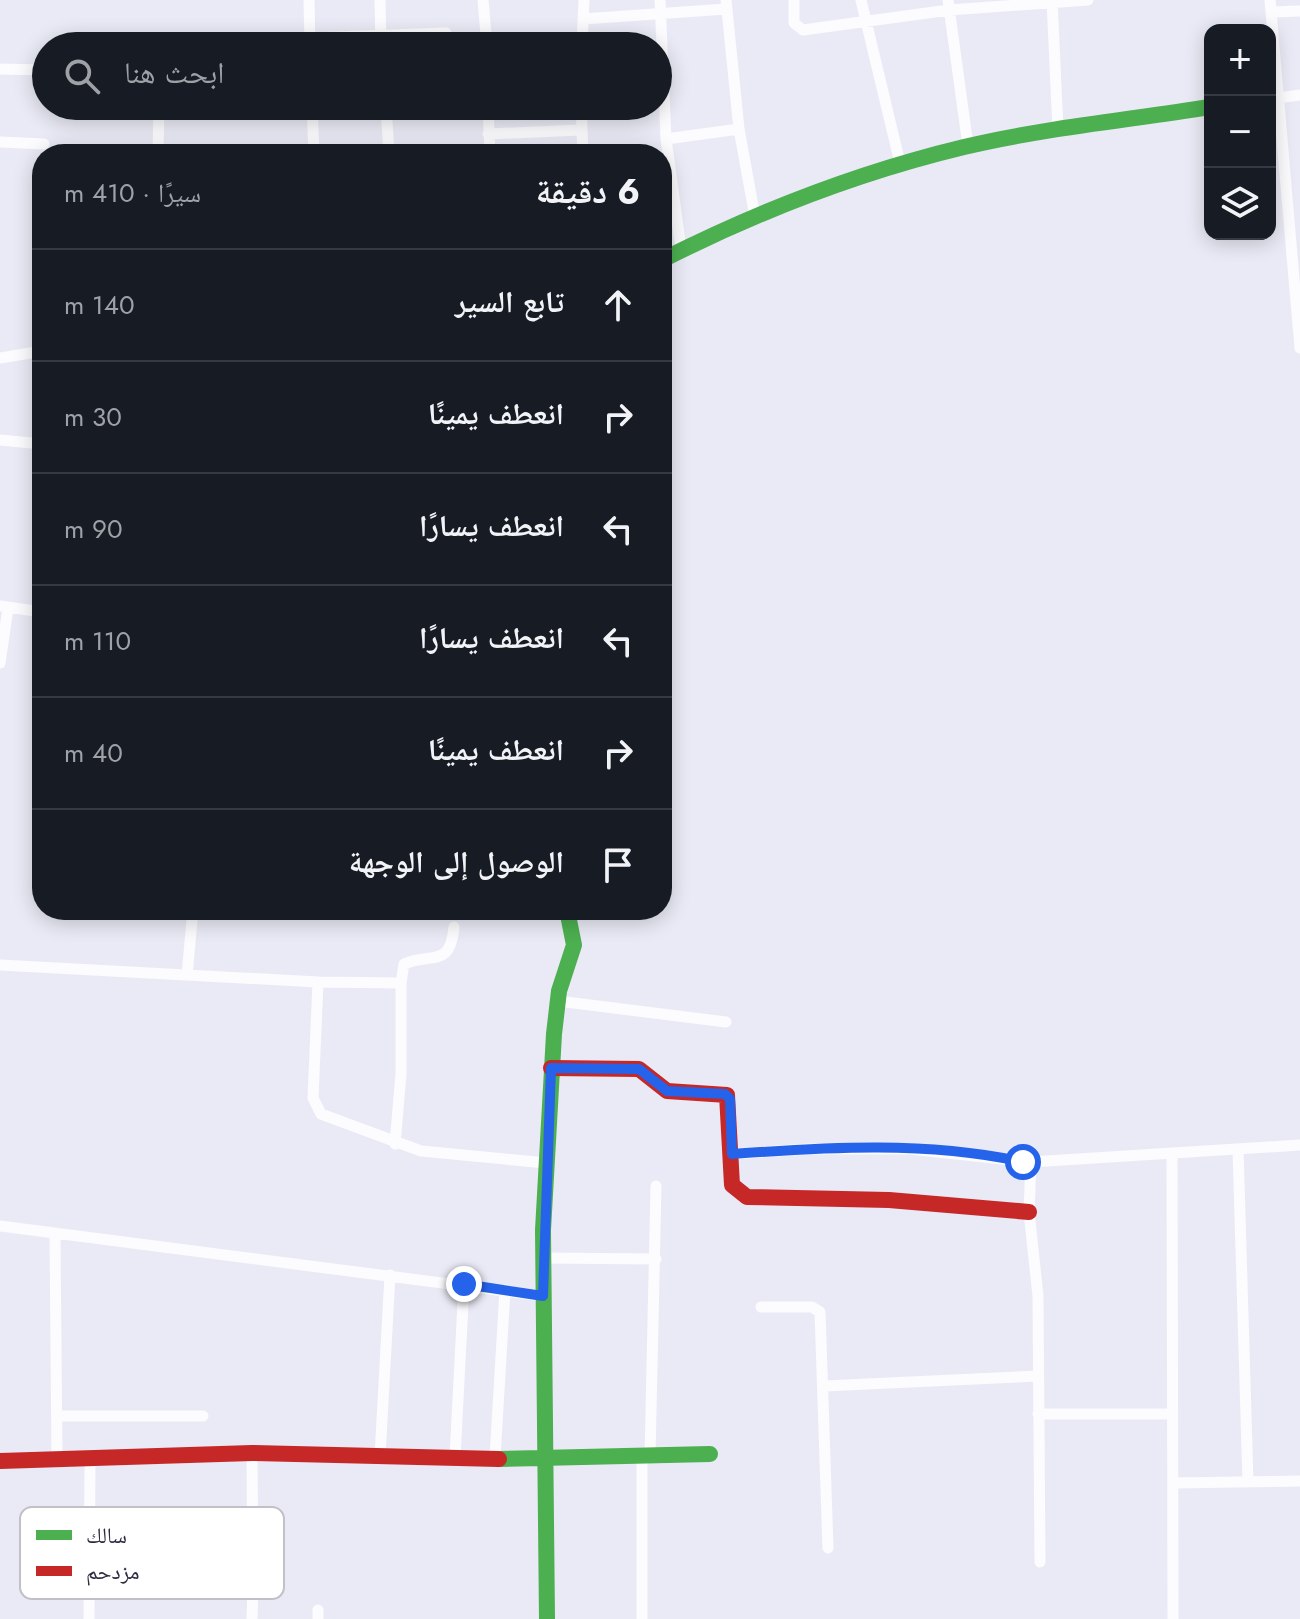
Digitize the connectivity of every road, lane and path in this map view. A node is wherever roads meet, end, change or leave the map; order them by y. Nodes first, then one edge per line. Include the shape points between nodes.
1 (309, 0) edge
2 (380, 0) edge
3 (483, 0) edge
4 (584, 0) edge
5 (660, 0) edge
6 (794, 0) edge
7 (861, 0) edge
8 (1088, 0) edge
9 (1052, 2) edge
10 (726, 5) edge
11 (948, 5) edge
12 (1271, 6) edge
13 (1300, 11) edge
14 (660, 13) junction
15 (583, 19) junction
16 (865, 20) junction
17 (310, 32) edge
18 (381, 32) edge
19 (486, 32) edge
20 (583, 32) edge
21 (661, 32) edge
22 (0, 69) edge
23 (32, 70) edge
24 (1300, 95) edge
25 (1274, 96) edge
26 (1276, 98) edge
27 (1204, 108) edge
28 (1276, 117) edge
29 (159, 120) edge
30 (313, 120) edge
31 (387, 120) edge
32 (488, 120) edge
33 (580, 120) edge
34 (665, 120) edge
35 (739, 129) junction
36 (580, 130) junction
37 (1058, 130) junction
38 (488, 134) junction
39 (666, 139) junction
40 (0, 142) edge
41 (44, 144) dead end
42 (158, 144) edge
43 (314, 144) edge
44 (388, 144) edge
45 (489, 144) edge
46 (582, 144) edge
47 (667, 144) edge
48 (968, 146) junction
49 (900, 163) junction
50 (672, 183) edge
51 (755, 217) junction
52 (681, 249) junction
53 (672, 254) edge
54 (1300, 348) edge
55 (32, 353) edge
56 (0, 358) edge
57 (0, 440) edge
58 (32, 443) edge
59 (4, 607) edge
60 (32, 611) edge
61 (0, 663) edge
62 (192, 920) edge
63 (569, 920) edge
64 (454, 927) dead end
65 (0, 965) edge
66 (187, 975) junction
67 (318, 982) junction
68 (401, 983) junction
69 (558, 1001) junction
70 (726, 1022) dead end
71 (551, 1068) junction
72 (395, 1144) junction
73 (1300, 1145) edge
74 (1238, 1149) junction
75 (1172, 1153) junction
76 (732, 1154) junction
77 (1031, 1162) junction
78 (546, 1163) junction
79 (656, 1186) dead end
80 (1029, 1212) junction
81 (0, 1226) edge
82 (55, 1234) junction
83 (542, 1258) junction
84 (656, 1259) junction
85 (390, 1275) junction
86 (464, 1284) junction
87 (505, 1290) junction
88 (543, 1296) junction
89 (761, 1307) dead end
90 (1038, 1376) junction
91 (824, 1386) junction
92 (1038, 1414) junction
93 (1172, 1414) junction
94 (57, 1416) junction
95 (203, 1416) dead end
96 (252, 1453) junction
97 (710, 1454) dead end
98 (380, 1456) junction
99 (455, 1457) junction
100 (495, 1457) junction
101 (646, 1457) junction
102 (57, 1459) junction
103 (90, 1460) junction
104 (544, 1460) junction
105 (0, 1461) edge
106 (1300, 1481) edge
107 (1248, 1482) junction
108 (1173, 1483) junction
109 (90, 1507) edge
110 (253, 1507) edge
111 (828, 1548) dead end
112 (1040, 1562) dead end
113 (253, 1599) edge
114 (252, 1619) edge
115 (547, 1619) edge
116 (642, 1619) edge
117 (1173, 1619) edge

1 - 17 street
2 - 18 street
3 - 19 street
4 - 15 street
5 - 14 street
6 - 16 street via 799,29
7 - 16 street
8 - 9 street
9 - 11 street
9 - 37 street
10 - 14 street
10 - 35 street
11 - 16 street
11 - 48 street
12 - 13 street
12 - 25 street
14 - 15 street
14 - 21 street
15 - 20 street
16 - 49 street
22 - 23 street
24 - 26 street
27 - 37 street
28 - 54 street
29 - 42 street
30 - 43 street
31 - 44 street
32 - 38 street
33 - 36 street
34 - 39 street
35 - 39 street
35 - 51 street
36 - 38 street
36 - 46 street
37 - 48 street
38 - 45 street
39 - 47 street
40 - 41 street
48 - 49 street
49 - 51 street
50 - 52 street
51 - 52 street
52 - 53 street
55 - 56 street
57 - 58 street
59 - 60 street
59 - 61 street
62 - 66 street
63 - 69 street via 574,945
64 - 68 street via 453,944 445,953 404,964
65 - 66 street
66 - 67 street
67 - 68 street
67 - 72 street via 314,1105 321,1114
68 - 72 street
69 - 70 street
69 - 71 street
71 - 76 street via 639,1069 667,1091 725,1094 730,1099
71 - 78 street
72 - 78 street via 446,1156
73 - 74 street
74 - 75 street
74 - 107 street
75 - 77 street
75 - 93 street
76 - 77 street via 887,1148
76 - 80 street via 732,1185 747,1197 889,1200
77 - 80 street
78 - 83 street
79 - 84 street
80 - 90 street via 1038,1296
81 - 82 street
82 - 85 street
82 - 94 street
83 - 84 street
83 - 88 street
84 - 101 street
85 - 86 street
85 - 98 street
86 - 87 street
86 - 99 street
87 - 88 street
87 - 100 street
88 - 104 street
89 - 91 street via 812,1307 820,1312
90 - 91 street
90 - 92 street
91 - 111 street
92 - 93 street
92 - 112 street
93 - 108 street
94 - 95 street
94 - 102 street
96 - 98 street
96 - 103 street
96 - 110 street
97 - 101 street
98 - 99 street
99 - 100 street
100 - 104 street
101 - 104 street
101 - 116 street
102 - 103 street
102 - 105 street
103 - 109 street
104 - 115 street
106 - 107 street
107 - 108 street
108 - 117 street
113 - 114 street

